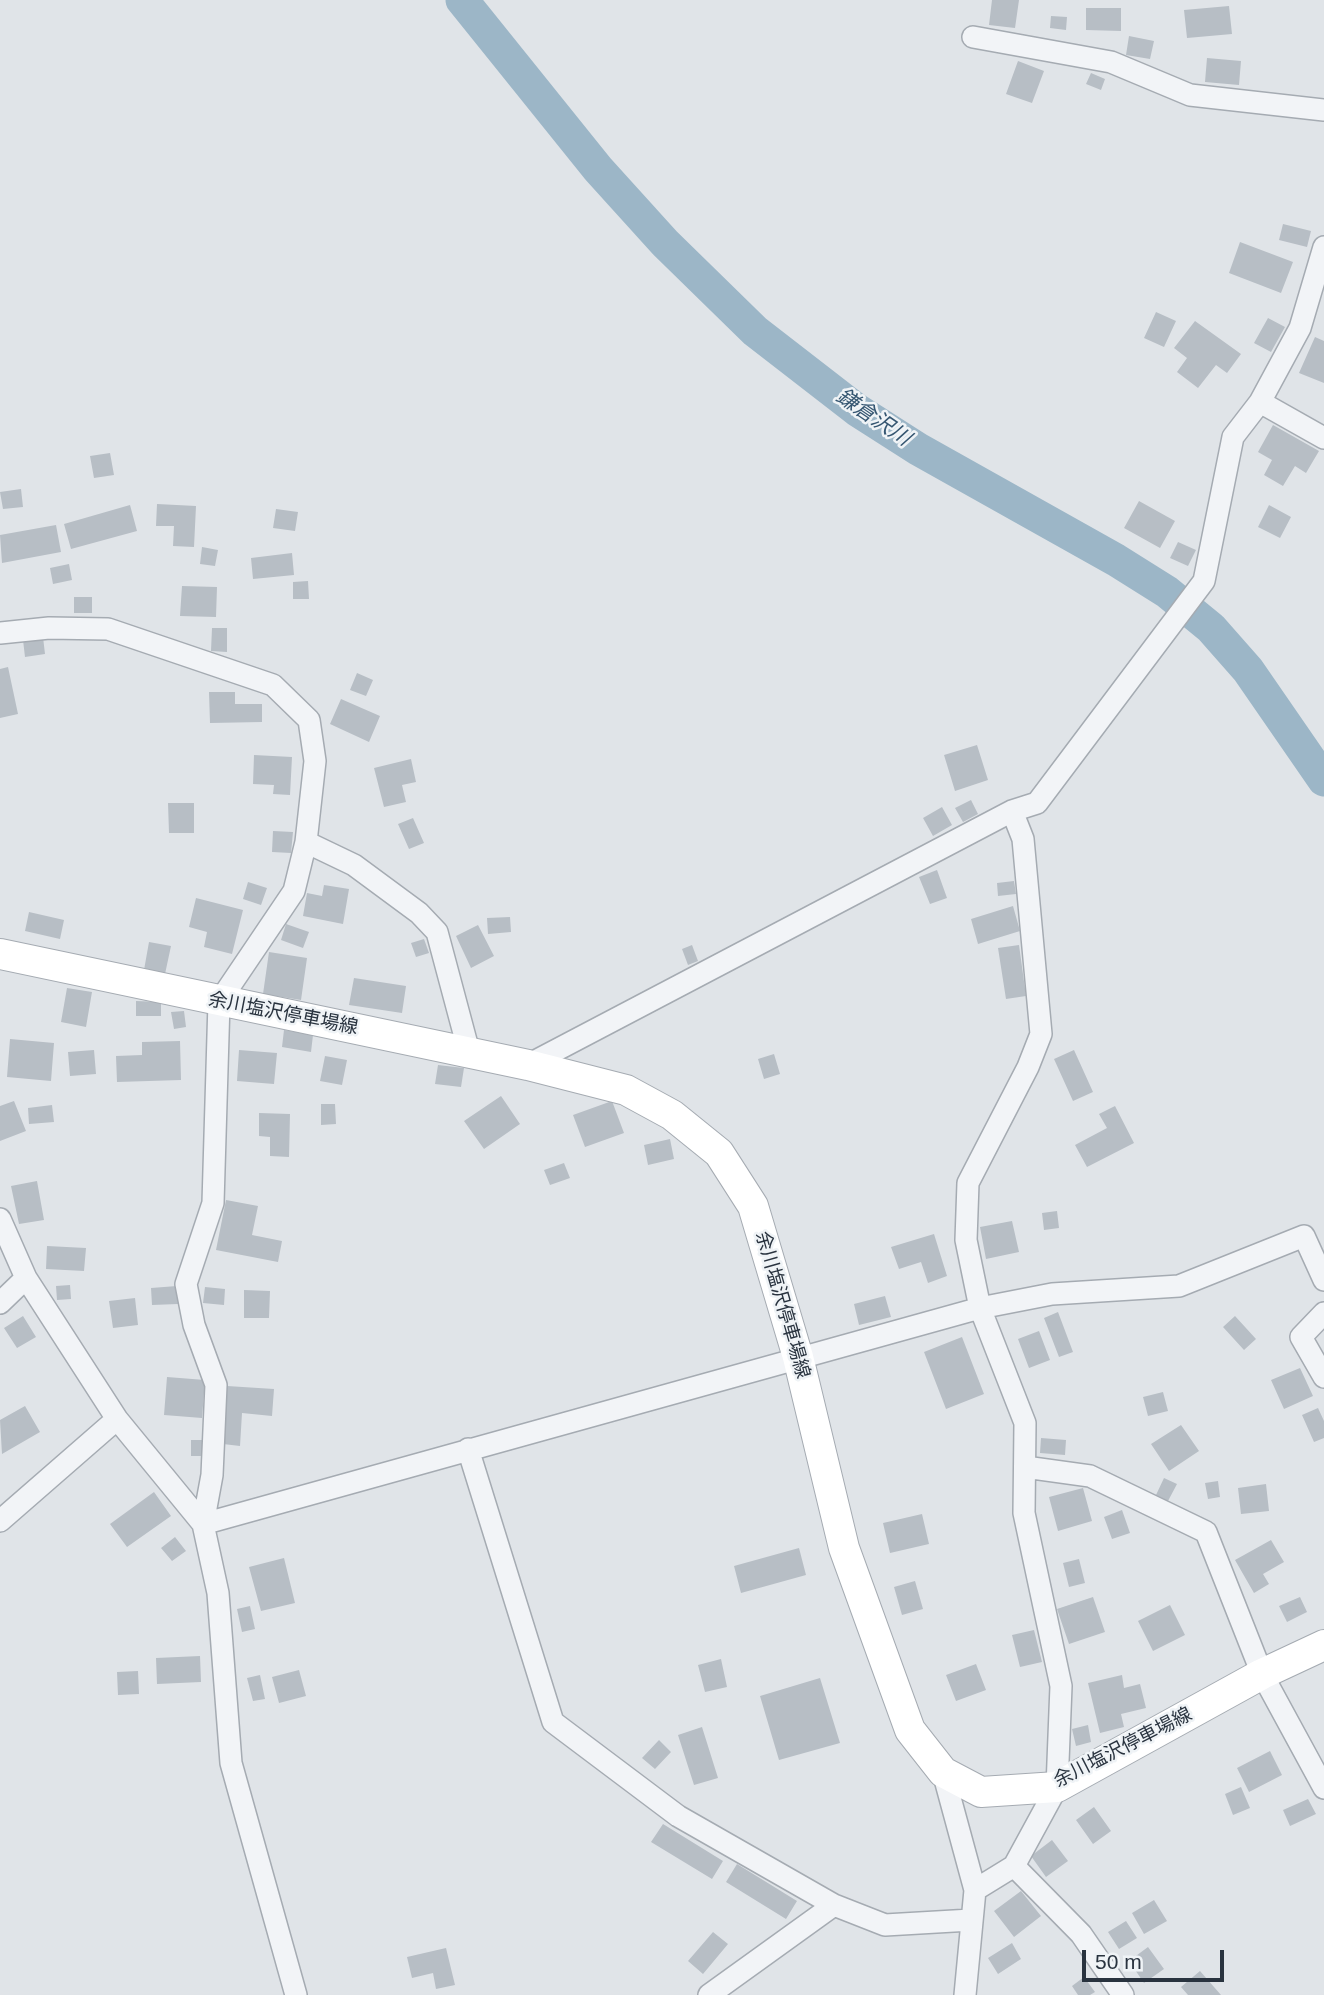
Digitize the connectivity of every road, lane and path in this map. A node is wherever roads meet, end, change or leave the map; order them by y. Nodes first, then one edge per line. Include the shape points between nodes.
1 (974, 37) dead end
2 (1324, 110) edge
3 (1324, 247) edge
4 (1260, 402) junction
5 (1324, 438) edge
6 (0, 633) edge
7 (1012, 811) junction
8 (306, 842) junction
9 (0, 954) edge
10 (219, 1002) junction
11 (469, 1052) junction
12 (528, 1065) junction
13 (0, 1219) edge
14 (26, 1278) junction
15 (1324, 1280) edge
16 (0, 1303) edge
17 (980, 1308) junction
18 (1324, 1312) edge
19 (798, 1357) junction
20 (1324, 1377) edge
21 (117, 1419) junction
22 (468, 1448) junction
23 (1025, 1467) junction
24 (0, 1521) edge
25 (202, 1524) junction
26 (1324, 1645) edge
27 (1262, 1674) junction
28 (943, 1772) junction
29 (1057, 1787) junction
30 (1324, 1788) edge
31 (1014, 1866) junction
32 (975, 1891) junction
33 (834, 1905) junction
34 (971, 1920) junction
35 (296, 1995) edge
36 (709, 1995) edge
37 (965, 1995) edge
38 (1123, 1995) edge

1 - 2 street via 1111,62 1190,95
3 - 4 street via 1300,328
4 - 5 street
4 - 7 street via 1233,437 1204,581 1037,803
6 - 8 street via 108,629 273,685 309,720 315,761
7 - 12 street
7 - 17 street via 1023,839 1041,1034 968,1184 966,1240
8 - 10 street via 294,891
8 - 11 street via 354,865 437,932
9 - 10 main road, 余川塩沢停車場線
10 - 11 main road, 余川塩沢停車場線
10 - 25 street via 213,1203 186,1284 194,1325 216,1385 212,1475
11 - 12 main road, 余川塩沢停車場線
12 - 19 main road, 余川塩沢停車場線 via 626,1090 672,1115 719,1153 753,1206
13 - 14 street
14 - 16 street
14 - 21 street
15 - 17 street via 1304,1236 1179,1286 1052,1294
17 - 19 street
17 - 23 street via 1025,1423
18 - 20 street via 1301,1337
19 - 22 street
19 - 28 main road, 余川塩沢停車場線 via 845,1548 910,1730
21 - 24 street
21 - 25 street
22 - 25 street
22 - 33 street via 553,1722 678,1816
23 - 27 street via 1090,1476 1206,1532
23 - 29 street via 1024,1513 1061,1686
25 - 35 street via 218,1593 232,1763
26 - 27 main road, 余川塩沢停車場線
27 - 29 main road, 余川塩沢停車場線
27 - 30 street
28 - 29 main road, 余川塩沢停車場線 via 981,1792
28 - 32 street
29 - 31 street
31 - 32 street
31 - 38 street via 1081,1934
32 - 34 street
33 - 34 street via 885,1925
33 - 36 street
34 - 37 street

